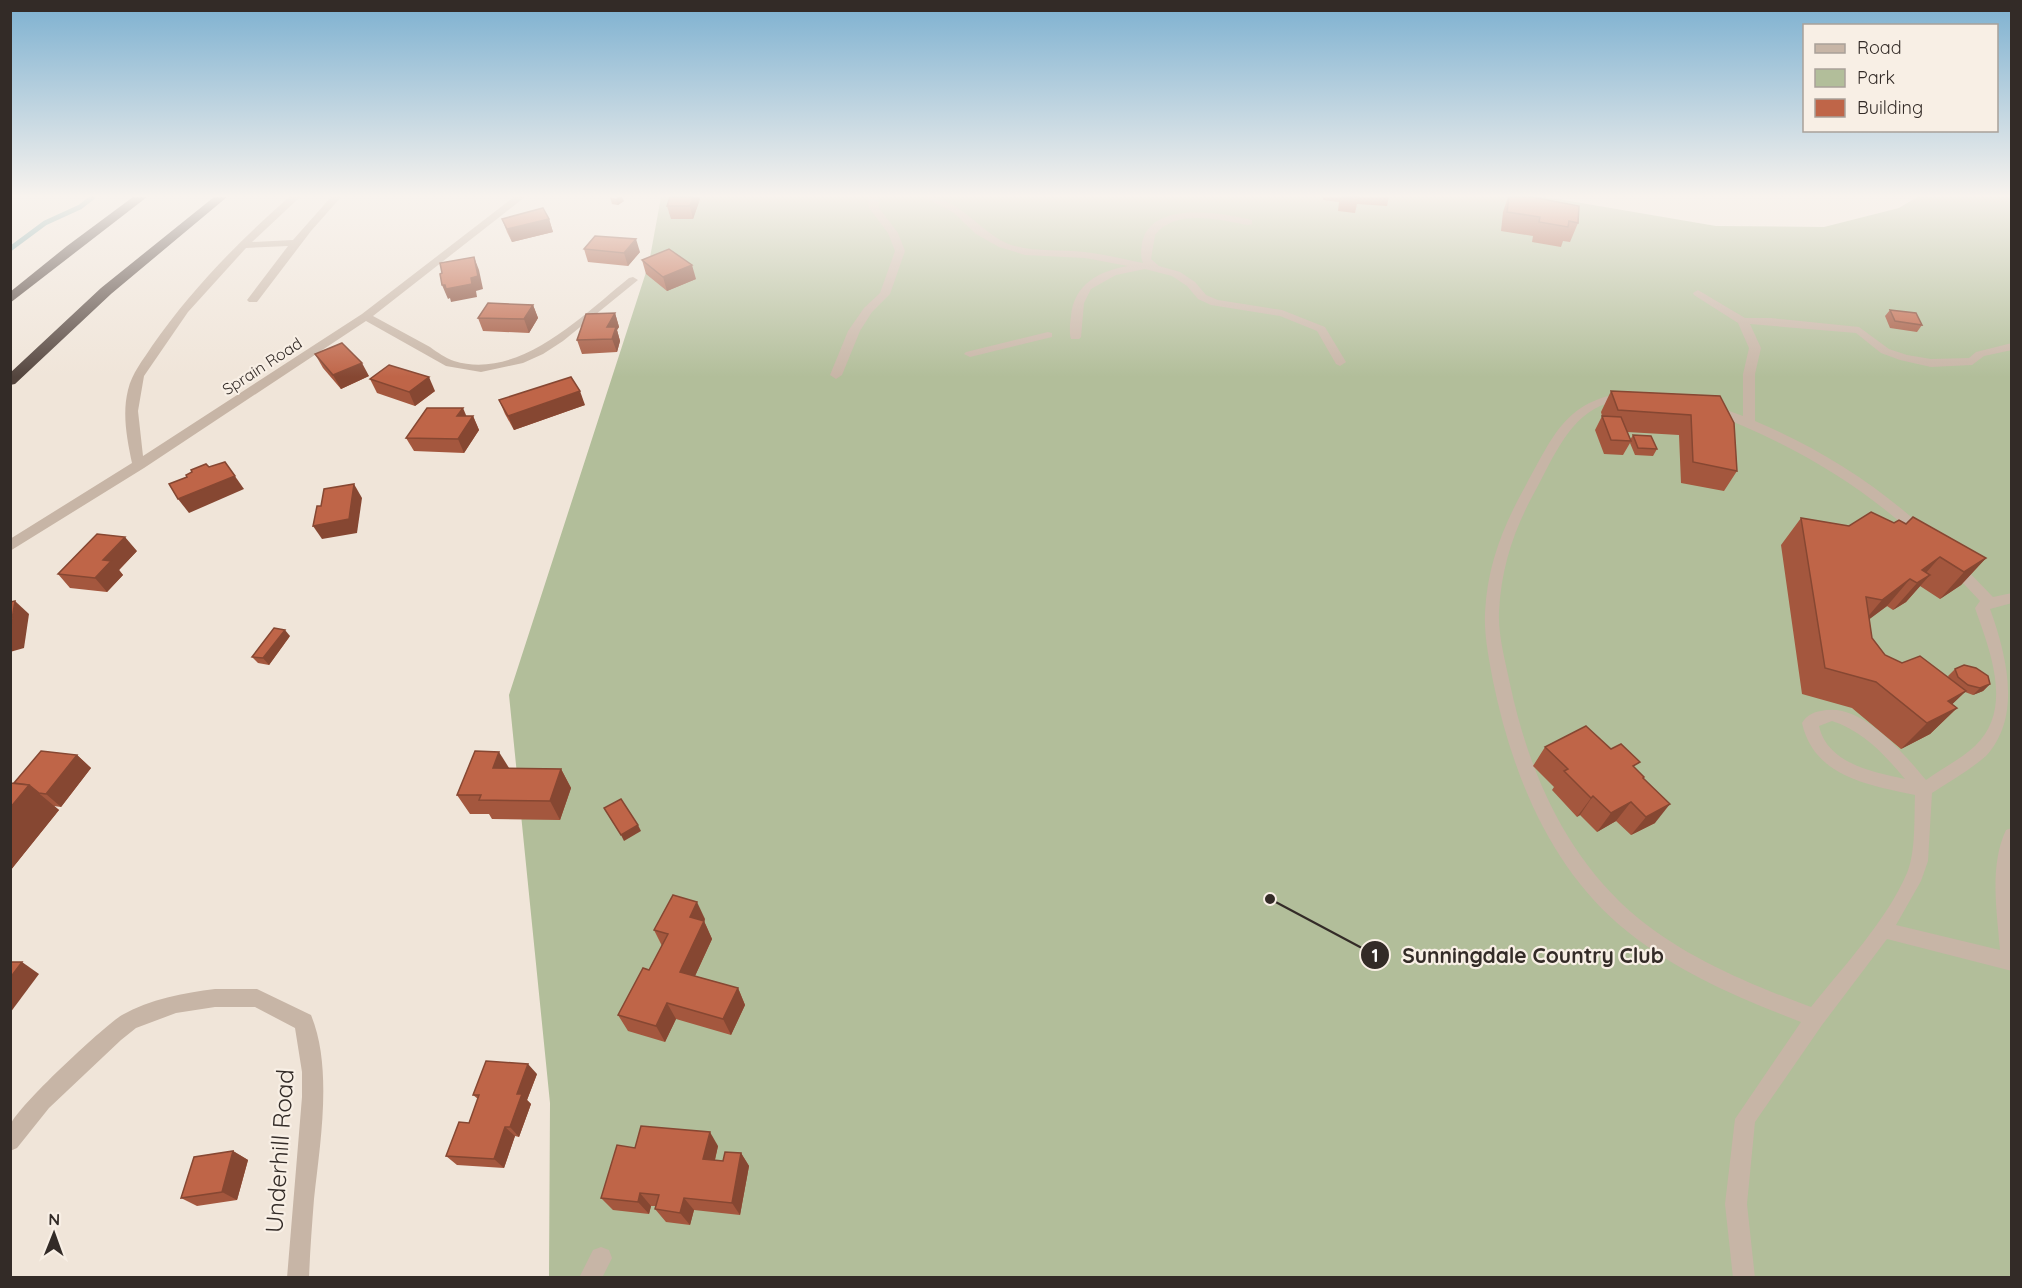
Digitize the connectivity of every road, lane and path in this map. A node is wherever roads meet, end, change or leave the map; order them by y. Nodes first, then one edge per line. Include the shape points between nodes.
1 (61, 257) edge
2 (147, 257) edge
3 (233, 257) edge
4 (286, 257) edge
5 (442, 257) edge
6 (898, 257) edge
7 (1096, 257) edge
8 (1146, 257) edge
9 (1155, 268) junction
10 (633, 280) dead end
11 (1698, 293) dead end
12 (10, 299) edge
13 (253, 300) dead end
14 (366, 316) junction
15 (1743, 321) junction
16 (1048, 335) dead end
17 (1075, 337) dead end
18 (2012, 346) edge
19 (970, 354) dead end
20 (1340, 362) dead end
21 (836, 375) dead end
22 (10, 381) edge
23 (1647, 398) edge
24 (1699, 405) edge
25 (1749, 422) junction
26 (139, 465) junction
27 (10, 546) edge
28 (2012, 598) edge
29 (1990, 603) junction
30 (2006, 657) edge
31 (2005, 731) edge
32 (1924, 790) junction
33 (2012, 835) edge
34 (1883, 930) junction
35 (2011, 962) edge
36 (1815, 1018) junction
37 (10, 1141) edge
38 (298, 1278) edge
39 (1744, 1278) edge

1 - 12 highway
2 - 22 highway
3 - 26 street via 165,335 137,378 132,430
4 - 13 street
5 - 14 street, Sprain Road
6 - 21 street via 885,294 854,331
7 - 9 street
8 - 9 street
9 - 17 street via 1106,274 1089,284 1078,302
9 - 20 street via 1176,274 1215,303 1282,313 1314,325 1321,329
10 - 14 street via 538,352 519,361 481,368 450,364
11 - 15 street
14 - 26 street, Sprain Road
15 - 18 street via 1859,330 1885,351 1931,363 1972,361 1980,354
15 - 25 street via 1755,348 1749,374
16 - 19 street
23 - 36 street via 1600,400 1580,411 1558,440 1502,549 1492,619 1504,689 1523,762 1543,810 1583,875 1633,925 1678,956
24 - 25 street
25 - 29 street via 1832,463 1896,509
26 - 27 street, Sprain Road
28 - 29 street
29 - 30 street via 1982,612
30 - 31 street
31 - 32 street
32 - 32 street via 1898,760 1847,718 1832,715 1810,723 1810,733 1821,750 1840,765 1863,777
32 - 34 street via 1915,875
33 - 35 street via 2005,860
34 - 35 street
34 - 36 street
36 - 39 street via 1745,1119 1736,1204
37 - 38 street, Underhill Road via 42,1101 130,1021 176,1004 215,998 257,998 304,1022 311,1050 313,1116 300,1223

